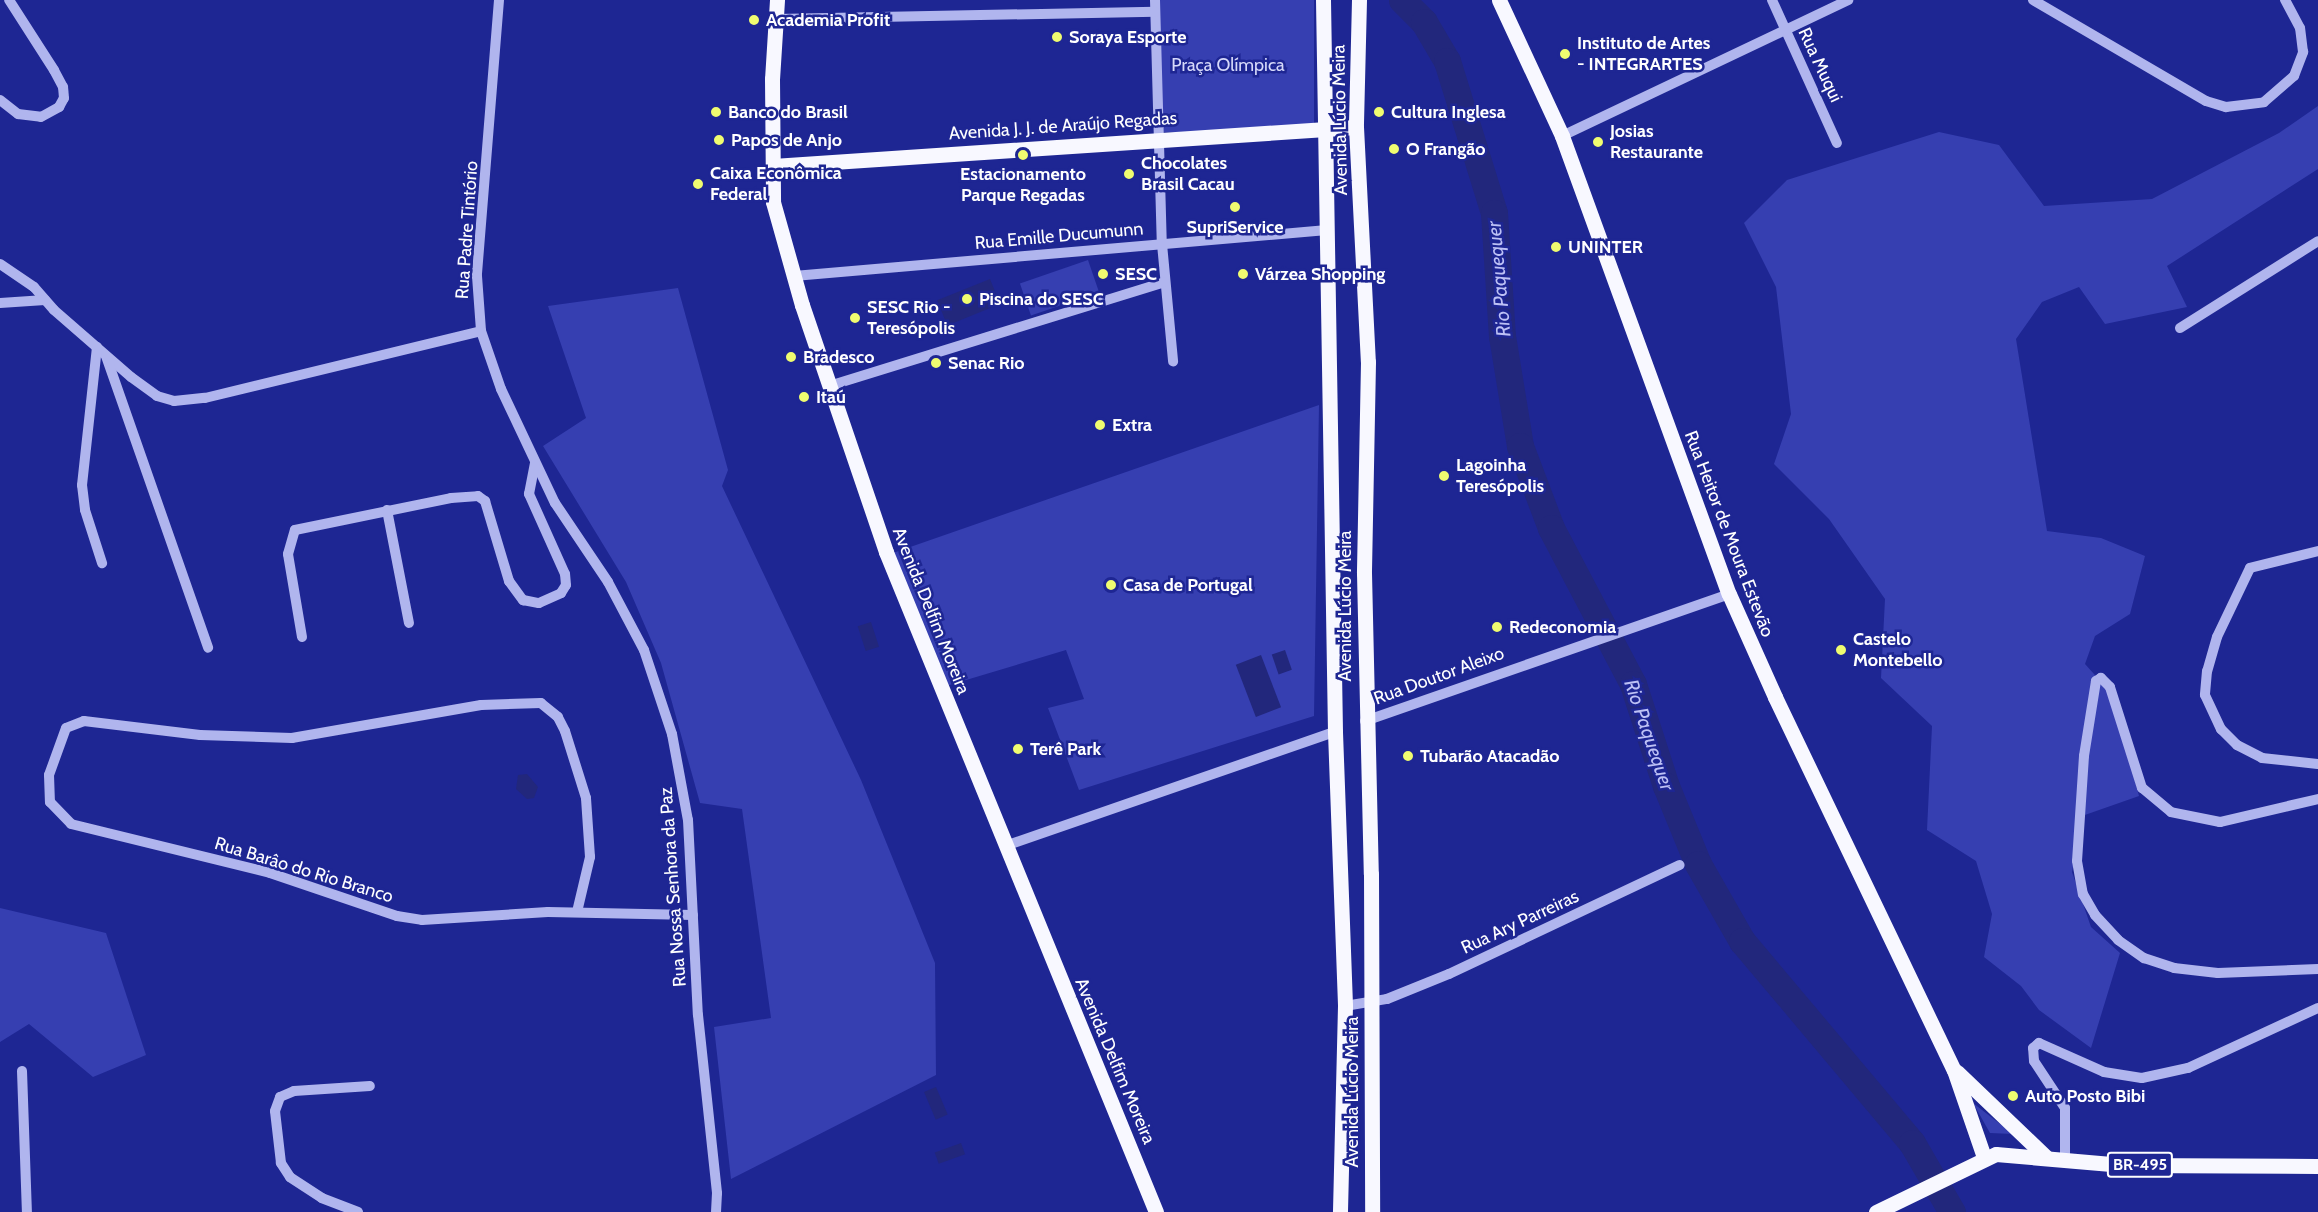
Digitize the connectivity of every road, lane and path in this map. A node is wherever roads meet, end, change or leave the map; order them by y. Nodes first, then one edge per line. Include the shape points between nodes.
1 (9, 0) edge
2 (499, 0) edge
3 (777, 0) edge
4 (1155, 0) edge
5 (1323, 0) edge
6 (1359, 0) edge
7 (1498, 0) edge
8 (1772, 0) edge
9 (1848, 0) edge
10 (2033, 0) edge
11 (2285, 0) edge
12 (1155, 12) junction
13 (777, 19) junction
14 (1785, 30) junction
15 (0, 100) edge
16 (1356, 127) junction
17 (1324, 128) junction
18 (1562, 136) junction
19 (1158, 139) junction
20 (1838, 143) dead end
21 (773, 166) junction
22 (1327, 230) junction
23 (2318, 241) edge
24 (1162, 244) junction
25 (0, 264) edge
26 (794, 276) junction
27 (1164, 282) junction
28 (45, 300) junction
29 (0, 303) edge
30 (2180, 328) dead end
31 (481, 331) junction
32 (97, 347) junction
33 (106, 356) junction
34 (1173, 361) dead end
35 (829, 386) junction
36 (535, 464) junction
37 (546, 485) joint
38 (387, 510) junction
39 (2318, 551) edge
40 (102, 563) dead end
41 (1729, 594) junction
42 (408, 623) dead end
43 (302, 637) dead end
44 (208, 648) dead end
45 (1365, 721) junction
46 (1335, 732) junction
47 (2318, 764) edge
48 (2318, 799) edge
49 (1005, 846) junction
50 (1680, 865) dead end
51 (578, 912) junction
52 (693, 915) junction
53 (2318, 969) edge
54 (1371, 1003) junction
55 (1345, 1006) junction
56 (2318, 1008) edge
57 (1954, 1070) junction
58 (22, 1071) dead end
59 (369, 1086) dead end
60 (1984, 1157) junction
61 (2047, 1158) junction
62 (2065, 1160) junction
63 (2318, 1166) edge
64 (27, 1212) edge
65 (358, 1212) edge
66 (716, 1212) edge
67 (1156, 1212) edge
68 (1340, 1212) edge
69 (1372, 1212) edge
70 (1876, 1212) edge

1 - 15 street via 54,70 64,98 51,112 29,117
2 - 31 street, Rua Padre Tintório via 477,276
3 - 13 main road, Avenida Delfim Moreira
4 - 12 street
5 - 17 main road, Avenida Lúcio Meira
6 - 16 main road, Avenida Lúcio Meira
7 - 18 main road, Rua Heitor de Moura Estevão
8 - 14 street, Rua Muqui
9 - 14 street
10 - 11 street via 2196,95 2226,107 2264,102 2294,76 2303,52 2301,36
12 - 13 street
12 - 19 street
13 - 21 main road, Avenida Delfim Moreira via 772,78
14 - 18 street
14 - 20 street, Rua Muqui
16 - 17 main road, Avenida J. J. de Araújo Regadas
16 - 45 main road, Avenida Lúcio Meira via 1368,362
17 - 19 main road, Avenida J. J. de Araújo Regadas
17 - 22 main road, Avenida Lúcio Meira
18 - 41 main road, Rua Heitor de Moura Estevão
19 - 21 main road, Avenida J. J. de Araújo Regadas
19 - 24 street
21 - 26 main road, Avenida Delfim Moreira via 774,211
22 - 24 street, Rua Emille Ducumunn
22 - 46 main road, Avenida Lúcio Meira
23 - 30 street
24 - 26 street, Rua Emille Ducumunn
24 - 27 street
25 - 28 street via 34,287
26 - 35 main road, Avenida Delfim Moreira
27 - 34 street
27 - 35 street
28 - 29 street
28 - 32 street
31 - 33 street via 180,401 157,396
31 - 36 street, Rua Padre Tintório via 501,389
32 - 33 street
32 - 40 street via 82,485 85,510
33 - 44 street
35 - 49 main road, Avenida Delfim Moreira via 886,552
36 - 37 street, Rua Padre Tintório
36 - 38 street via 529,494 558,556 566,585 561,593 538,603 523,600 509,581 485,501 470,496
37 - 52 street, Rua Nossa Senhora da Paz via 608,582 654,673 682,776
38 - 42 street
38 - 43 street via 295,530 288,554
39 - 47 street via 2250,568 2217,637 2205,695 2221,729 2237,745 2262,758
41 - 45 street, Rua Doutor Aleixo
41 - 57 main road, Rua Heitor de Moura Estevão
45 - 54 main road, Avenida Lúcio Meira
46 - 49 street
46 - 55 main road, Avenida Lúcio Meira
48 - 53 street via 2220,822 2171,812 2142,788 2110,687 2101,678 2096,681 2084,756 2077,861 2083,894 2095,915 2118,940 2144,958 2174,968 2218,973
49 - 67 main road, Avenida Delfim Moreira
50 - 54 street, Rua Ary Parreiras via 1449,974
51 - 51 street, Rua Barâo do Rio Branco via 422,920 397,916 270,873 88,831 57,813 48,791 60,738 75,722 247,739 292,738 481,705 541,703 558,717 577,759 586,798 590,856
51 - 52 street, Rua Barâo do Rio Branco
52 - 66 street, Rua Nossa Senhora da Paz
54 - 55 street, Rua Ary Parreiras
54 - 69 main road, Avenida Lúcio Meira
55 - 68 main road, Avenida Lúcio Meira
56 - 62 street via 2188,1068 2142,1078 2104,1072 2039,1043 2033,1048 2034,1061 2065,1108
57 - 60 main road, Rua Heitor de Moura Estevão
57 - 61 main road, Rua Heitor de Moura Estevão
58 - 64 street
59 - 65 street via 294,1091 280,1097 275,1111 281,1163 290,1177 322,1198
60 - 61 main road, BR-495 via 2013,1154
60 - 70 main road, BR-495
61 - 62 main road, BR-495
62 - 63 main road, BR-495 via 2122,1165

